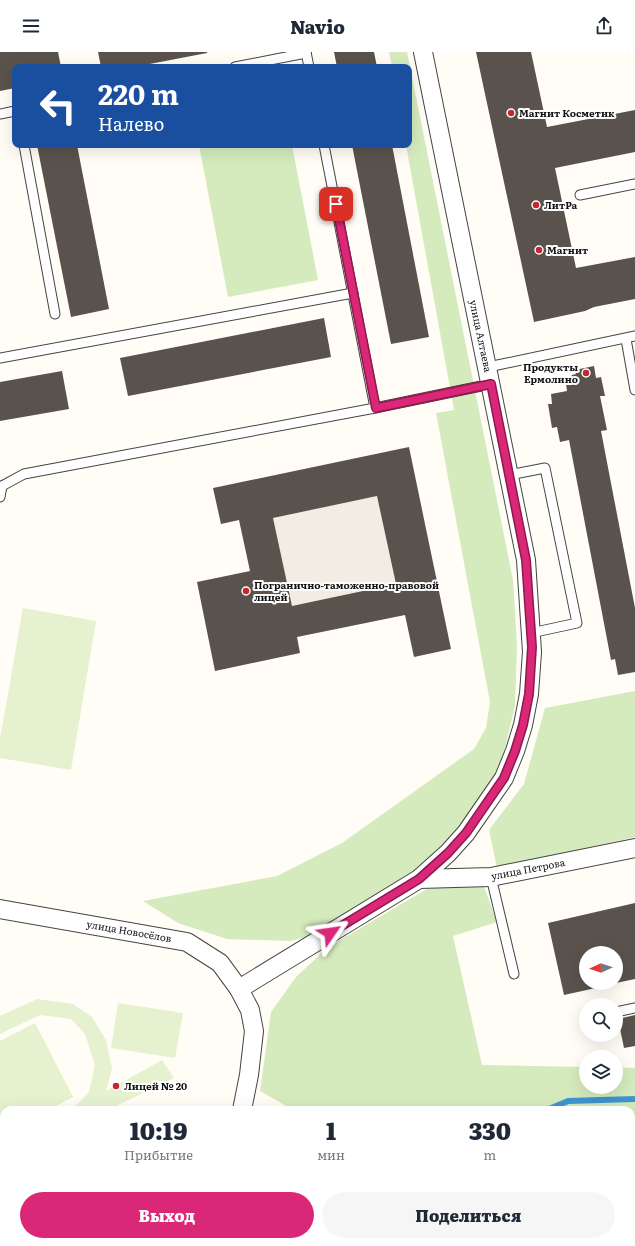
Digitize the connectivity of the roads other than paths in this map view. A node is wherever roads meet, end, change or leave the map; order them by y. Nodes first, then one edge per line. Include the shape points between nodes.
1 (306, 52) edge
2 (424, 52) edge
3 (249, 64) edge
4 (308, 64) edge
5 (12, 112) edge
6 (0, 114) edge
7 (25, 148) edge
8 (325, 148) edge
9 (635, 184) edge
10 (580, 195) dead end
11 (353, 293) junction
12 (55, 314) dead end
13 (635, 336) edge
14 (626, 339) junction
15 (0, 358) edge
16 (489, 375) junction
17 (635, 390) edge
18 (376, 408) junction
19 (509, 475) junction
20 (1, 486) edge
21 (0, 497) edge
22 (531, 632) junction
23 (635, 848) edge
24 (491, 877) junction
25 (419, 879) junction
26 (0, 909) edge
27 (514, 974) dead end
28 (239, 989) junction
29 (635, 1008) edge
30 (623, 1011) edge
31 (243, 1106) edge

1 - 3 lane
1 - 4 lane
2 - 16 street, улица Алтаева
5 - 6 lane
7 - 12 lane
8 - 11 lane
9 - 10 lane
11 - 15 lane
11 - 18 lane
13 - 14 lane
14 - 16 lane
14 - 17 lane
16 - 18 lane
16 - 19 street, улица Алтаева
18 - 20 lane via 24,474
19 - 22 street, улица Алтаева via 526,560
19 - 22 lane via 545,468 577,623
20 - 21 lane
22 - 25 street, улица Алтаева via 529,694 523,725 504,778 466,833
23 - 24 street, улица Петрова
24 - 25 street, улица Петрова
24 - 27 lane
25 - 28 street, улица Алтаева
26 - 28 street, улица Новосёлов via 187,942 220,963
28 - 31 street, улица Новосёлов via 250,1010 254,1031
29 - 30 lane

